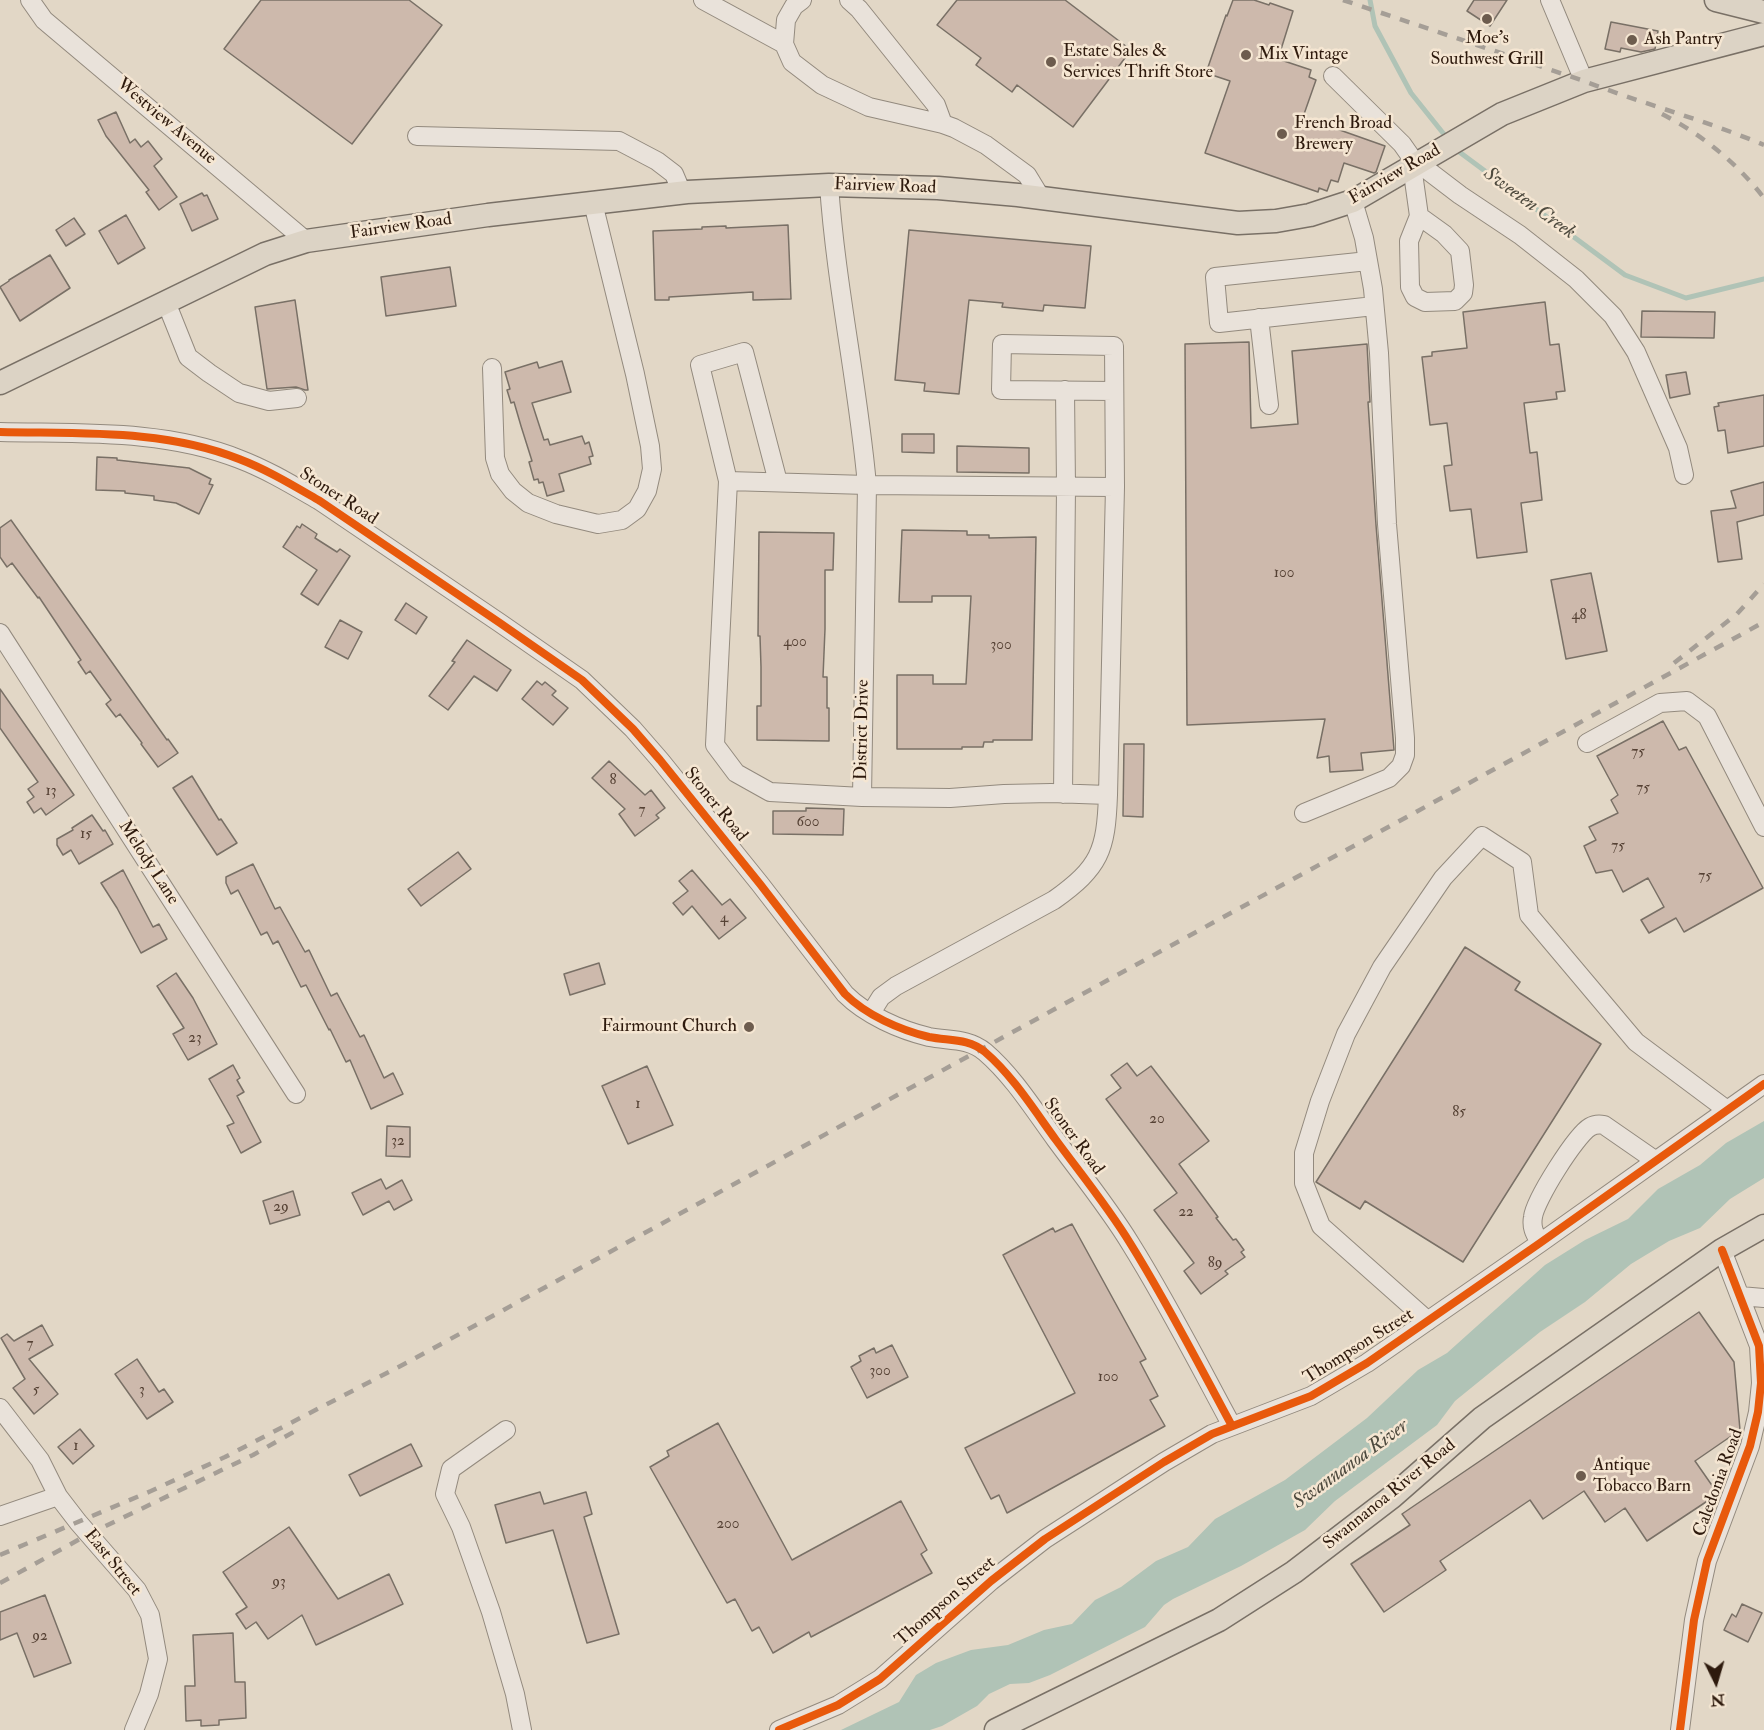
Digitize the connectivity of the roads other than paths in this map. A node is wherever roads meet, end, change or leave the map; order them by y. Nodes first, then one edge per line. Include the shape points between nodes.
1 (30, 0) edge
2 (703, 0) edge
3 (802, 0) edge
4 (849, 0) edge
5 (1550, 0) edge
6 (1716, 0) edge
7 (1764, 12) edge
8 (1764, 34) edge
9 (784, 44) junction
10 (1334, 76) dead end
11 (1584, 81) junction
12 (943, 124) junction
13 (417, 136) dead end
14 (1420, 161) junction
15 (829, 185) junction
16 (682, 193) junction
17 (1041, 198) junction
18 (1353, 201) junction
19 (593, 203) junction
20 (1419, 216) junction
21 (306, 241) junction
22 (1368, 261) junction
23 (166, 302) junction
24 (1374, 306) junction
25 (1259, 318) junction
26 (492, 368) dead end
27 (0, 383) edge
28 (1065, 390) junction
29 (1114, 391) junction
30 (297, 399) dead end
31 (1269, 405) dead end
32 (0, 432) edge
33 (1684, 475) dead end
34 (728, 481) junction
35 (778, 482) junction
36 (867, 485) junction
37 (1066, 487) junction
38 (1114, 487) junction
39 (0, 633) edge
40 (1587, 743) dead end
41 (1063, 794) junction
42 (1108, 795) junction
43 (862, 797) junction
44 (1304, 813) dead end
45 (1764, 827) edge
46 (871, 1013) junction
47 (1764, 1084) edge
48 (296, 1094) dead end
49 (1727, 1110) junction
50 (1656, 1161) junction
51 (1764, 1226) edge
52 (1540, 1243) junction
53 (1722, 1250) junction
54 (1740, 1296) junction
55 (1764, 1298) edge
56 (1428, 1321) junction
57 (0, 1408) edge
58 (1232, 1426) junction
59 (506, 1430) dead end
60 (58, 1496) junction
61 (0, 1516) edge
62 (134, 1730) edge
63 (522, 1730) edge
64 (779, 1730) edge
65 (996, 1730) edge
66 (1680, 1730) edge

1 - 21 street, Westview Avenue via 45,20
2 - 9 street
3 - 9 street via 786,20
4 - 12 street via 936,105
5 - 11 street
6 - 7 main road
8 - 11 main road, Fairview Road
9 - 12 street via 792,62 822,85 869,107
10 - 14 street
11 - 14 main road, Fairview Road via 1502,114
12 - 17 street via 986,145 1027,175
13 - 16 street via 619,141 674,174
14 - 18 main road, Fairview Road
14 - 20 street
14 - 33 street via 1576,279 1613,316 1636,352 1678,448
15 - 16 main road, Fairview Road
15 - 17 main road, Fairview Road via 938,188
15 - 36 street, District Drive
16 - 19 main road, Fairview Road
17 - 18 main road, Fairview Road via 1238,223 1310,215
18 - 22 street
19 - 21 main road, Fairview Road
19 - 26 street via 651,446 652,469 647,491 637,508 622,520 598,524 556,514 528,503 513,491 500,474 495,458
20 - 20 street via 1409,241 1410,287 1415,297 1425,303 1455,301 1463,293 1460,251
21 - 23 main road, Fairview Road via 266,254
22 - 24 street
22 - 25 street via 1215,277 1219,323
23 - 27 main road, Fairview Road
23 - 30 street via 189,357 209,374 239,393 269,401
24 - 25 street
24 - 44 street via 1406,755 1389,778
25 - 31 street
28 - 29 street
28 - 29 street via 1001,390 1002,344 1114,346
28 - 37 street
29 - 38 street
32 - 46 street, Stoner Road via 109,434 176,442 238,459 320,501 582,680 660,760 845,994
34 - 35 street
34 - 35 street via 700,365 744,352
34 - 43 street via 715,744 736,773 770,792
35 - 36 street
36 - 37 street
36 - 43 street, District Drive
37 - 38 street
37 - 41 street
38 - 42 street
39 - 48 street, Melody Lane
40 - 45 street via 1660,703 1688,701 1707,716
41 - 42 street, District Drive
41 - 43 street, District Drive
42 - 46 street via 1104,844 1085,875 1072,887 896,986 881,997
46 - 58 street, Stoner Road via 911,1032 972,1044 998,1064 1130,1242
47 - 49 street, Thompson Street
49 - 50 street, Thompson Street
49 - 56 street via 1636,1042 1529,915 1522,862 1482,836 1443,878 1382,967 1346,1034 1304,1153 1304,1183 1321,1226
50 - 52 street, Thompson Street
50 - 52 street via 1604,1125 1591,1126 1552,1176 1537,1203 1533,1230
51 - 53 main road, Swannanoa River Road
52 - 56 street, Thompson Street
53 - 54 street, Caledonia Road
53 - 65 main road, Swannanoa River Road via 1482,1418 1392,1497 1294,1572 1219,1620
54 - 55 street
54 - 66 street, Caledonia Road via 1759,1346 1758,1412 1707,1561 1694,1620
56 - 58 street, Thompson Street via 1367,1364 1311,1396
57 - 60 street, East Street via 40,1460
58 - 64 street, Thompson Street via 1188,1447 1045,1539 880,1679 838,1705
59 - 63 street via 451,1469 445,1494 491,1612
60 - 61 street
60 - 62 street, East Street via 137,1590 150,1615 158,1659

